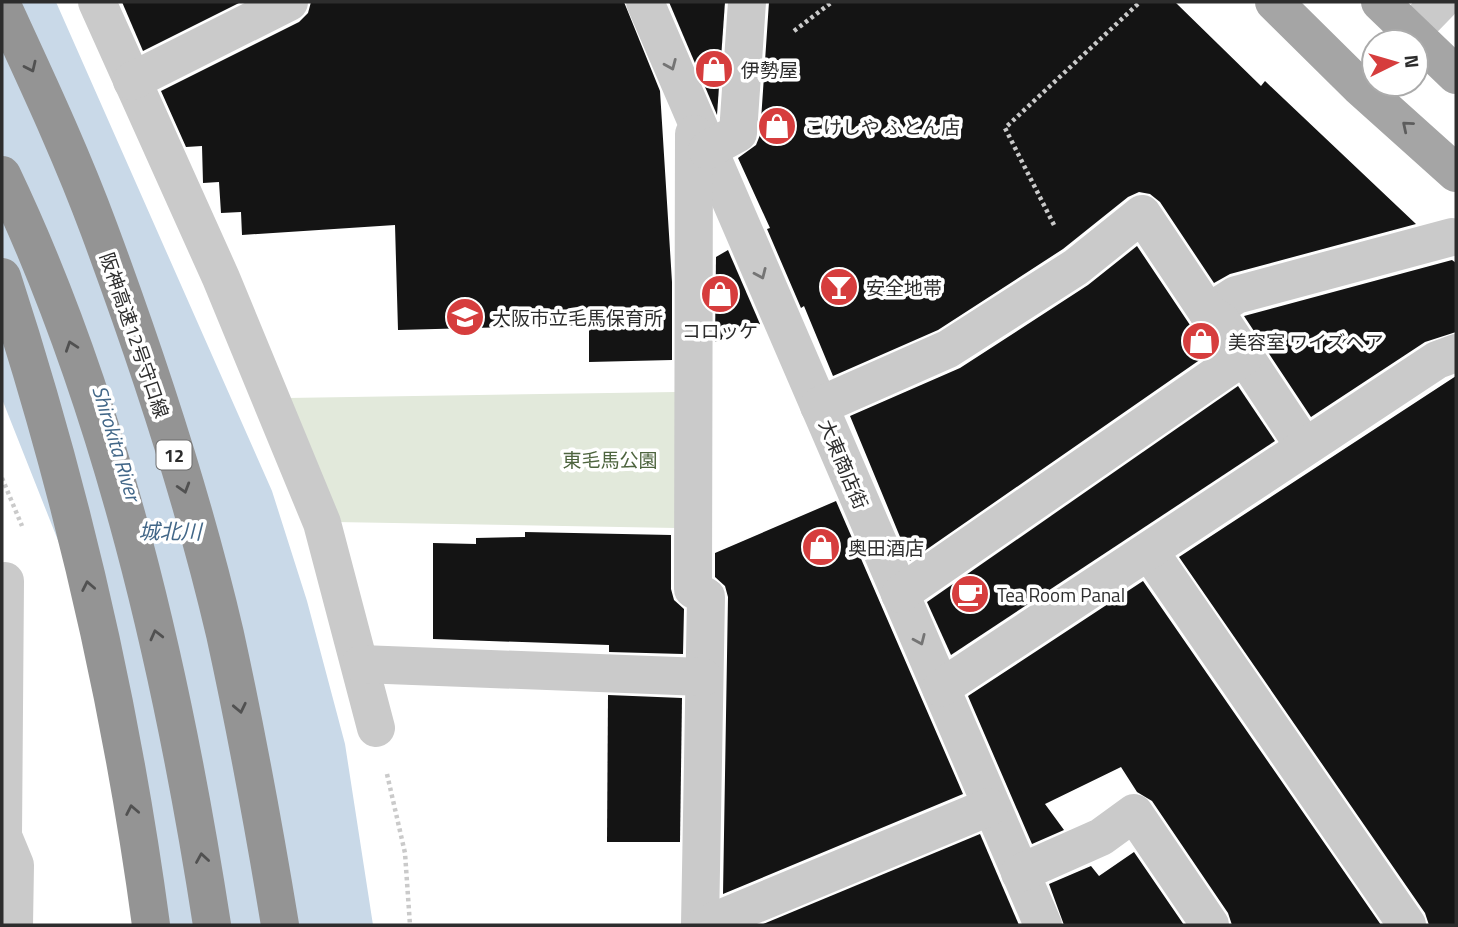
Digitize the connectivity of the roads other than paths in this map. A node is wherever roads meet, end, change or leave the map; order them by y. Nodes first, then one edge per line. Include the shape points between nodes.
1 (97, 2) edge
2 (289, 2) edge
3 (645, 2) edge
4 (747, 2) edge
5 (1274, 2) edge
6 (1380, 2) edge
7 (1440, 2) edge
8 (2, 5) edge
9 (1399, 28) edge
10 (1415, 28) edge
11 (1430, 55) edge
12 (1360, 73) edge
13 (1456, 75) edge
14 (132, 80) junction
15 (1385, 98) edge
16 (701, 134) junction
17 (1456, 173) edge
18 (2, 176) edge
19 (1452, 237) dead end
20 (2, 277) edge
21 (1209, 313) junction
22 (1456, 353) edge
23 (1244, 356) junction
24 (819, 406) junction
25 (1304, 446) junction
26 (1149, 551) junction
27 (5, 580) dead end
28 (900, 594) junction
29 (361, 664) junction
30 (703, 677) junction
31 (941, 688) junction
32 (376, 728) road end
33 (989, 807) junction
34 (1020, 873) junction
35 (14, 925) edge
36 (151, 925) edge
37 (212, 925) edge
38 (280, 925) edge
39 (703, 925) edge
40 (1043, 925) edge
41 (1210, 925) edge
42 (1407, 925) edge

1 - 14 street
2 - 14 street
3 -> 16 street, 大東商店街
4 - 16 street via 738,133
5 - 12 main road
6 - 9 main road
7 - 10 street
8 -> 38 highway, 阪神高速12号守口線 / 12 via 98,226 197,528 227,645
11 - 13 main road
14 - 29 street via 221,278 317,511
17 -> 15 main road
16 -> 24 street, 大東商店街
16 - 30 street via 693,589 706,597
37 -> 18 highway via 183,750 133,546 90,398 37,250
19 - 21 street via 1236,295
36 -> 20 highway via 143,862 83,559
21 - 23 street via 1222,322
21 - 24 street via 1142,214 1076,267 948,349
22 - 25 street via 1437,360
23 - 25 street
23 - 28 street
24 - 28 street, 大東商店街
25 - 26 street
26 - 31 street
26 - 42 street
27 - 35 street via 3,836 15,865
28 -> 31 street, 大東商店街
29 - 30 street
29 - 32 street
30 - 39 street
31 - 33 street, 大東商店街
33 - 34 street, 大東商店街
33 - 39 street
34 - 40 street, 大東商店街
34 - 41 street via 1101,837 1134,813

